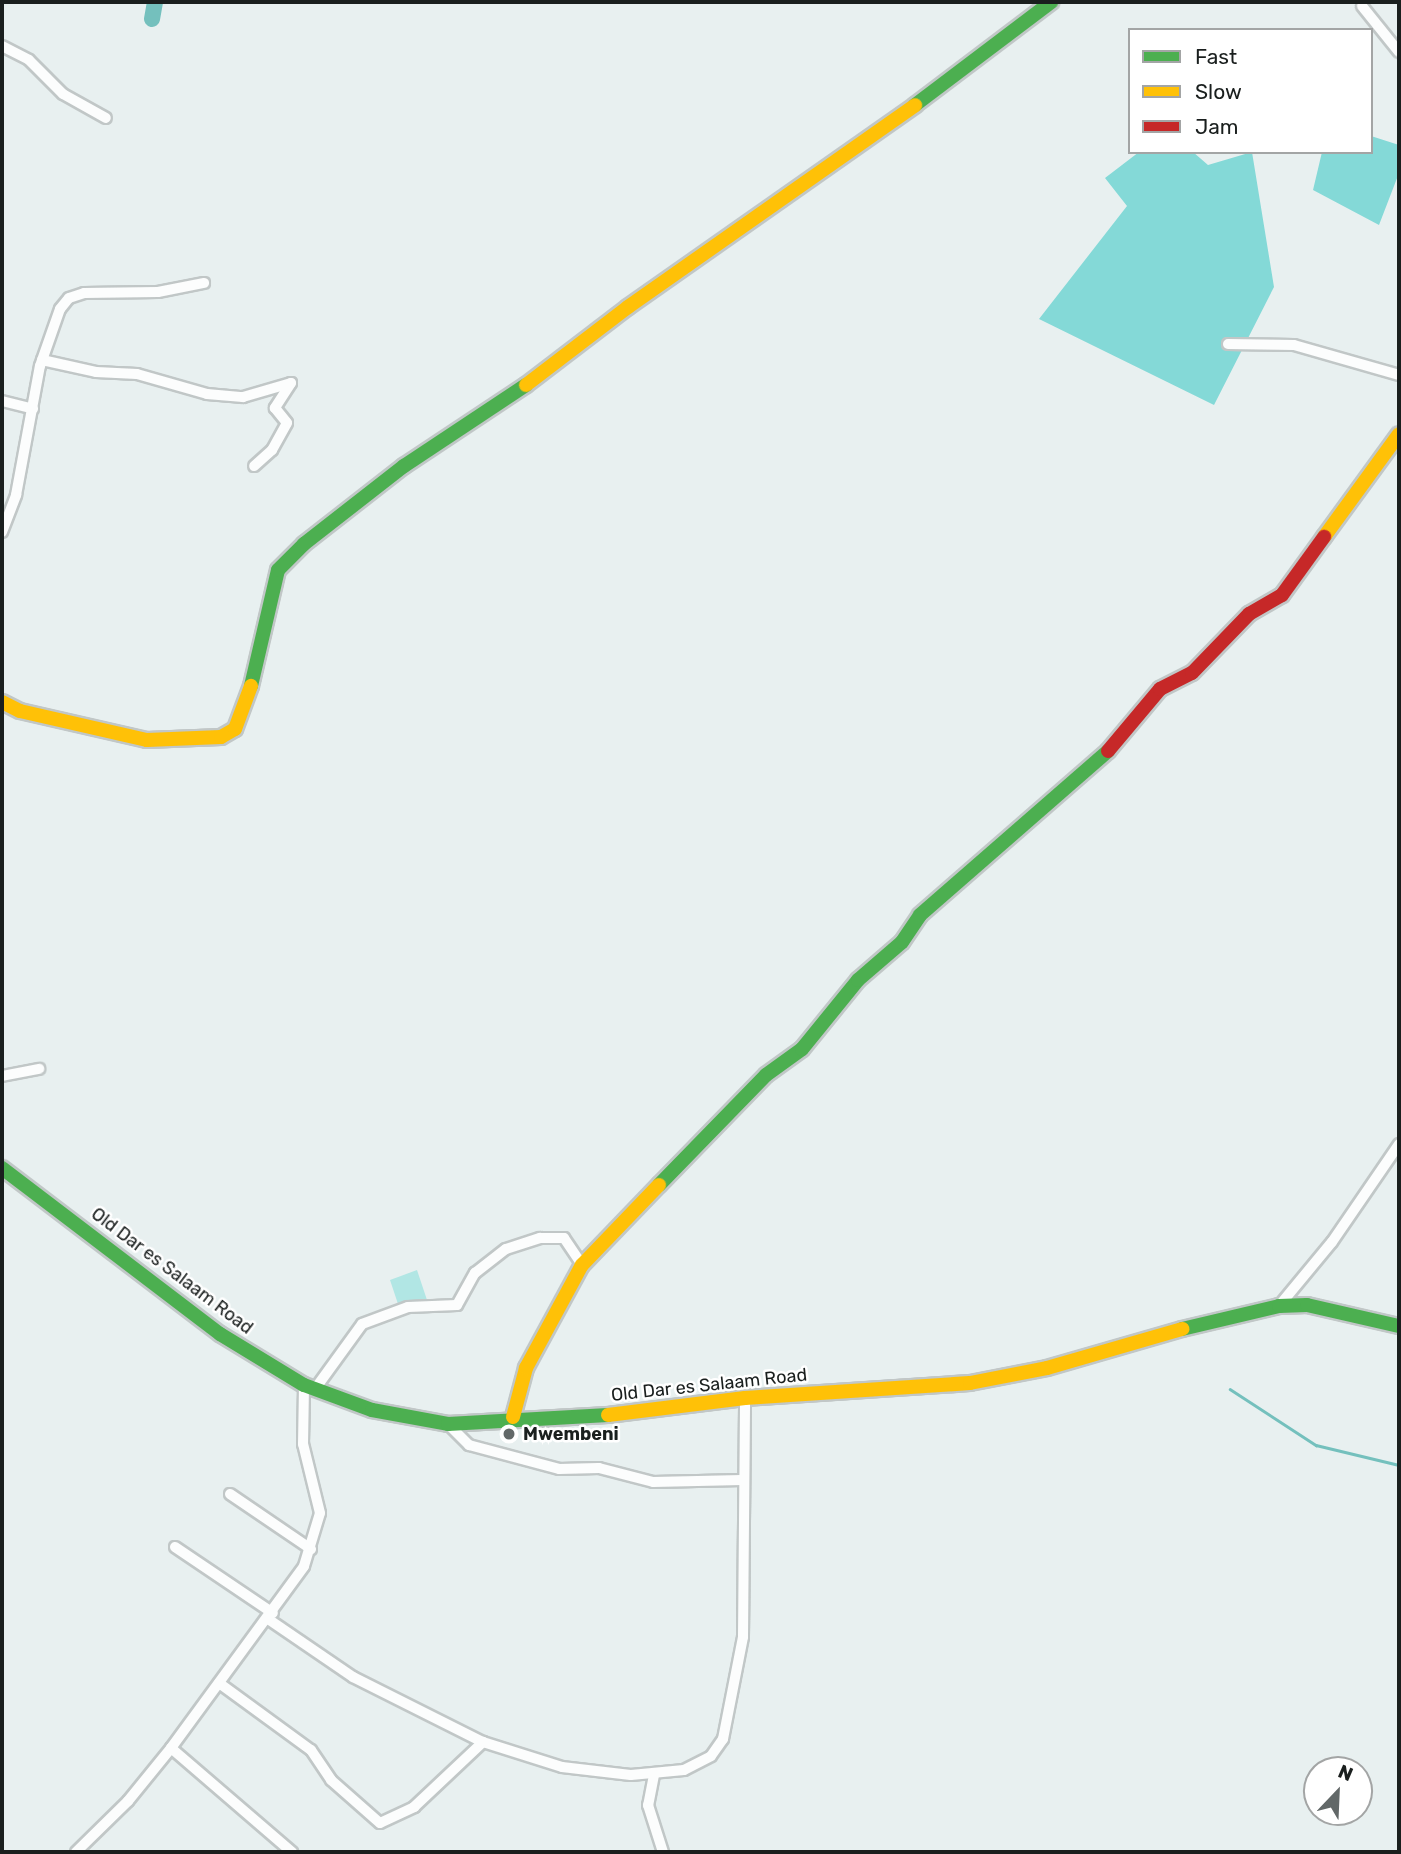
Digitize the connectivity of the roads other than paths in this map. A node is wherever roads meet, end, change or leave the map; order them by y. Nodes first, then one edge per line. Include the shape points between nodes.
1 (1051, 2) edge
2 (1362, 6) dead end
3 (2, 47) edge
4 (1399, 52) edge
5 (106, 118) dead end
6 (204, 283) dead end
7 (1228, 344) dead end
8 (42, 360) junction
9 (1399, 375) edge
10 (2, 401) edge
11 (33, 409) junction
12 (1399, 434) edge
13 (254, 466) dead end
14 (4, 515) edge
15 (2, 532) edge
16 (2, 702) edge
17 (39, 1069) dead end
18 (2, 1076) edge
19 (1399, 1144) edge
20 (2, 1168) edge
21 (582, 1265) junction
22 (1279, 1306) junction
23 (1399, 1326) edge
24 (310, 1387) junction
25 (746, 1398) junction
26 (513, 1417) junction
27 (448, 1424) junction
28 (742, 1480) junction
29 (230, 1494) dead end
30 (175, 1547) dead end
31 (311, 1549) junction
32 (271, 1616) junction
33 (219, 1683) junction
34 (483, 1742) junction
35 (171, 1748) junction
36 (654, 1775) junction
37 (76, 1852) edge
38 (292, 1852) edge
39 (663, 1852) edge

1 - 16 street via 877,134 628,307 497,407 404,466 304,544 278,570 262,624 253,680 235,729 221,737 147,740
2 - 4 street
3 - 5 street via 29,60 63,94
6 - 8 street via 158,292 103,290 69,298 60,309
7 - 9 street via 1294,345
8 - 11 street
8 - 13 street via 96,372 137,374 207,394 243,397 291,383 275,408 286,423 272,450
10 - 11 street
11 - 14 street via 16,495
12 - 21 street via 1282,595 1249,614 1192,673 1160,689 1119,742 970,866 920,915 902,942 858,980 802,1049 766,1075
14 - 15 street
17 - 18 street
19 - 22 street via 1332,1242
20 - 24 street, Old Dar es Salaam Road via 220,1334
21 - 24 street via 564,1238 540,1238 506,1249 475,1273 457,1305 408,1307 362,1324
21 - 26 street via 526,1368
22 - 23 street, Old Dar es Salaam Road via 1307,1305
22 - 25 street, Old Dar es Salaam Road via 1222,1317 1046,1368 970,1383
24 - 27 street, Old Dar es Salaam Road via 372,1410
24 - 31 street via 303,1444 320,1513
25 - 26 street, Old Dar es Salaam Road via 632,1415
25 - 28 street
26 - 27 street, Old Dar es Salaam Road
27 - 28 street via 465,1444 559,1469 599,1468 653,1482
28 - 36 street via 743,1637 723,1739 711,1756 684,1770
29 - 31 street
30 - 32 street
31 - 32 street
32 - 33 street
32 - 34 street via 353,1677
33 - 34 street via 311,1750 331,1780 380,1823 414,1807
33 - 35 street
34 - 36 street via 562,1767
35 - 37 street via 128,1801
35 - 38 street
36 - 39 street via 648,1805

